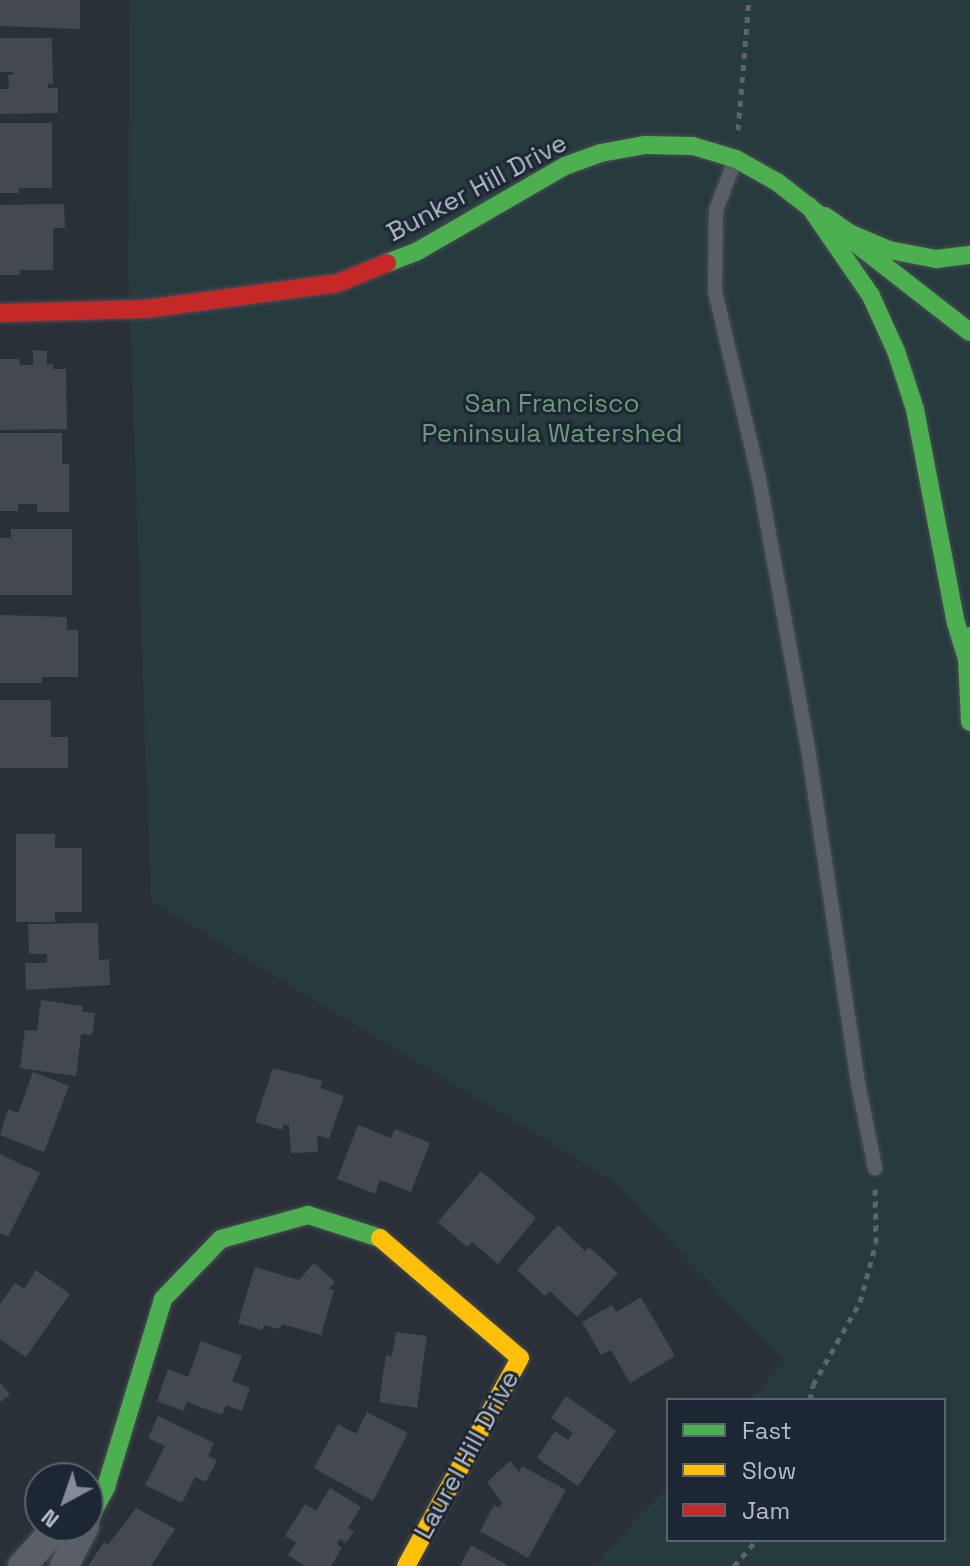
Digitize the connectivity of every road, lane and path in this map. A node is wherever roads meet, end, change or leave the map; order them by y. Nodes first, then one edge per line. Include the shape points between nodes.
1 (749, 0) edge
2 (736, 159) junction
3 (809, 206) junction
4 (970, 255) edge
5 (0, 313) edge
6 (970, 332) edge
7 (970, 636) edge
8 (967, 658) junction
9 (970, 722) edge
10 (875, 1168) joint
11 (810, 1398) edge
12 (116, 1450) junction
13 (104, 1464) edge
14 (104, 1491) edge
15 (44, 1542) edge
16 (77, 1542) edge
17 (755, 1542) edge
18 (22, 1566) edge
19 (64, 1566) edge
20 (406, 1566) edge
21 (734, 1566) edge

1 - 2 path
2 - 3 main road, Bunker Hill Drive
2 - 5 main road, Bunker Hill Drive via 693,146 645,145 601,153 525,188 416,252 338,283 146,309
2 - 10 lane via 716,210 715,291 759,479
3 - 4 main road via 849,233 889,250 936,259
3 - 6 main road, Bunker Hill Drive
3 - 8 main road via 871,296 896,351 915,409
7 - 8 main road
8 - 9 main road
10 - 11 path via 876,1243 860,1302
12 - 13 street, Laurel Hill Drive
12 - 14 main road, Laurel Hill Drive
12 - 20 main road, Laurel Hill Drive via 163,1299 221,1239 308,1215 385,1240 520,1358
15 - 18 street
16 - 19 street
17 - 21 path

